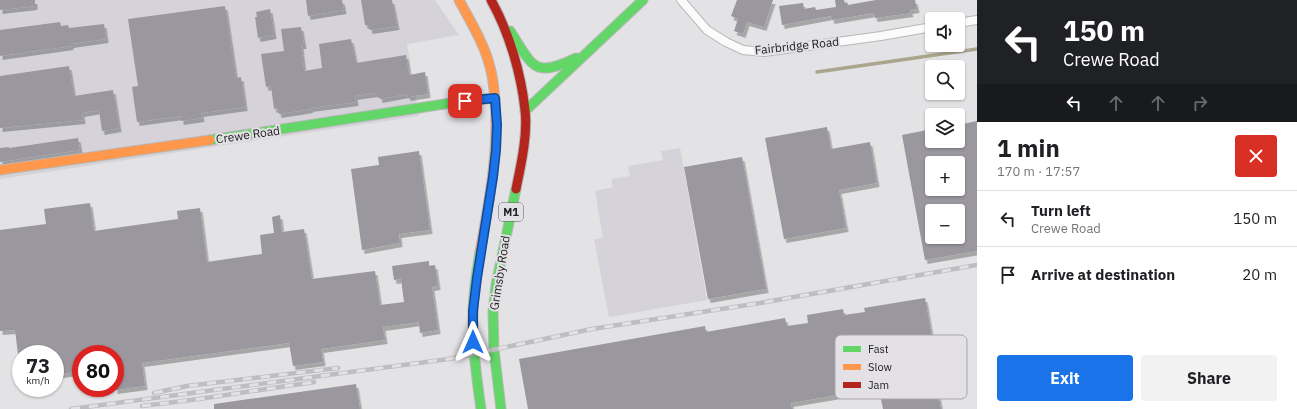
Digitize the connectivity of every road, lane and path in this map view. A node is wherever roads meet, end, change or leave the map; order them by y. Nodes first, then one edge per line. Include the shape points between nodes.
1 (459, 0) edge
2 (491, 0) edge
3 (643, 0) edge
4 (680, 0) edge
5 (500, 16) junction
6 (977, 20) edge
7 (965, 22) edge
8 (925, 28) edge
9 (586, 53) junction
10 (495, 98) junction
11 (525, 111) junction
12 (0, 170) edge
13 (483, 312) junction
14 (481, 409) edge
15 (501, 409) edge

1 - 10 main road, Grimsby Road / M1 via 490,67
2 - 5 main road, Grimsby Road / M1
3 - 9 main road
4 - 8 street, Fairbridge Road via 707,30 743,50 764,52
5 - 9 main road via 528,60 540,69 556,68
5 - 11 main road, Grimsby Road / M1 via 514,55
6 - 7 street
9 - 11 main road
10 - 12 main road, Crewe Road
10 - 13 main road, Grimsby Road / M1 via 496,150 477,278
11 - 13 main road, Grimsby Road / M1 via 521,165 496,285
13 - 14 main road, Grimsby Road / M1 via 474,354
13 - 15 main road, Grimsby Road / M1 via 494,350

